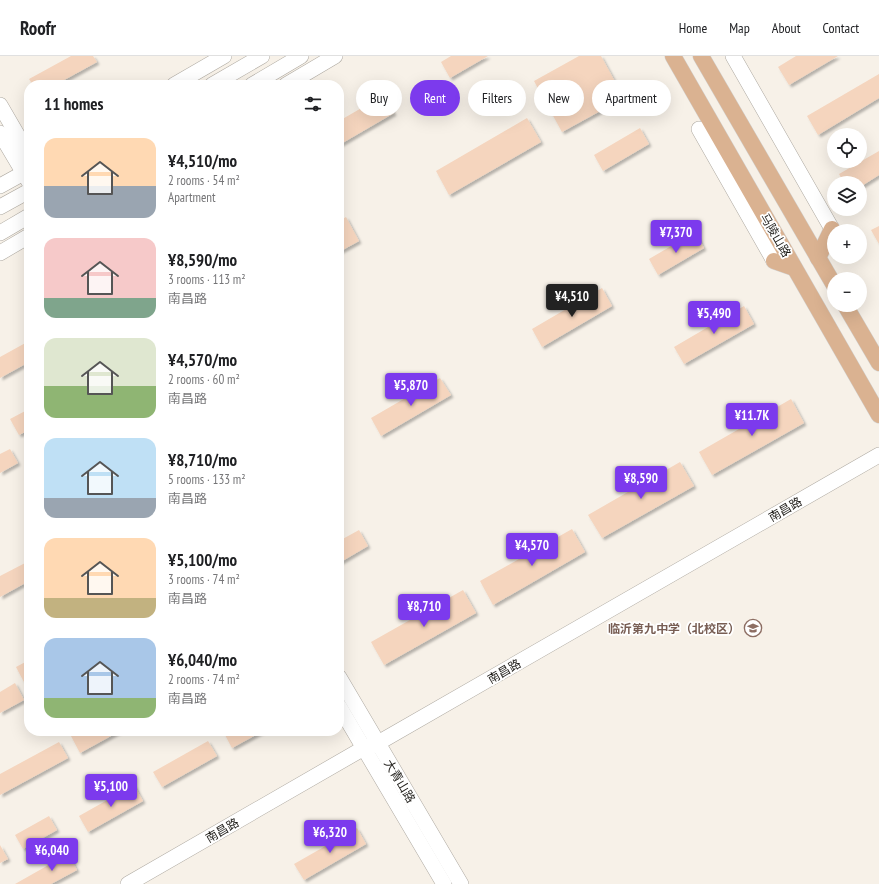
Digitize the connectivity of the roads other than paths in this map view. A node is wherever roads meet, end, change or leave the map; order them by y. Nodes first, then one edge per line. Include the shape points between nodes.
1 (224, 56) edge
2 (262, 56) edge
3 (301, 56) edge
4 (335, 56) edge
5 (672, 56) edge
6 (701, 56) edge
7 (733, 56) edge
8 (183, 80) edge
9 (221, 80) edge
10 (260, 80) edge
11 (294, 80) edge
12 (0, 105) edge
13 (704, 111) junction
14 (699, 129) joint
15 (0, 133) edge
16 (24, 146) edge
17 (24, 170) edge
18 (24, 176) edge
19 (0, 186) edge
20 (24, 194) edge
21 (0, 207) edge
22 (24, 219) edge
23 (829, 224) edge
24 (0, 233) edge
25 (24, 239) edge
26 (827, 239) edge
27 (0, 253) edge
28 (818, 258) junction
29 (774, 261) joint
30 (794, 268) junction
31 (827, 273) edge
32 (849, 312) edge
33 (879, 363) edge
34 (879, 415) edge
35 (879, 455) edge
36 (344, 688) edge
37 (344, 712) edge
38 (371, 746) junction
39 (128, 884) edge
40 (444, 884) edge
41 (461, 884) edge

1 - 8 street
2 - 9 street
3 - 10 street
4 - 11 street
5 - 13 main road, 马陵山路
6 - 28 main road, 马陵山路
7 - 23 street
12 - 16 street
13 - 14 main road
13 - 30 main road, 马陵山路
14 - 29 street
15 - 17 street
18 - 19 street
20 - 21 street
22 - 24 street
25 - 27 street
26 - 28 main road
28 - 31 main road, 马陵山路
29 - 30 main road
30 - 34 main road, 马陵山路
32 - 33 main road
35 - 38 street, 南昌路
36 - 38 street, 大青山路
37 - 38 street, 大青山路
38 - 39 street, 南昌路
38 - 40 street, 大青山路
38 - 41 street, 大青山路

